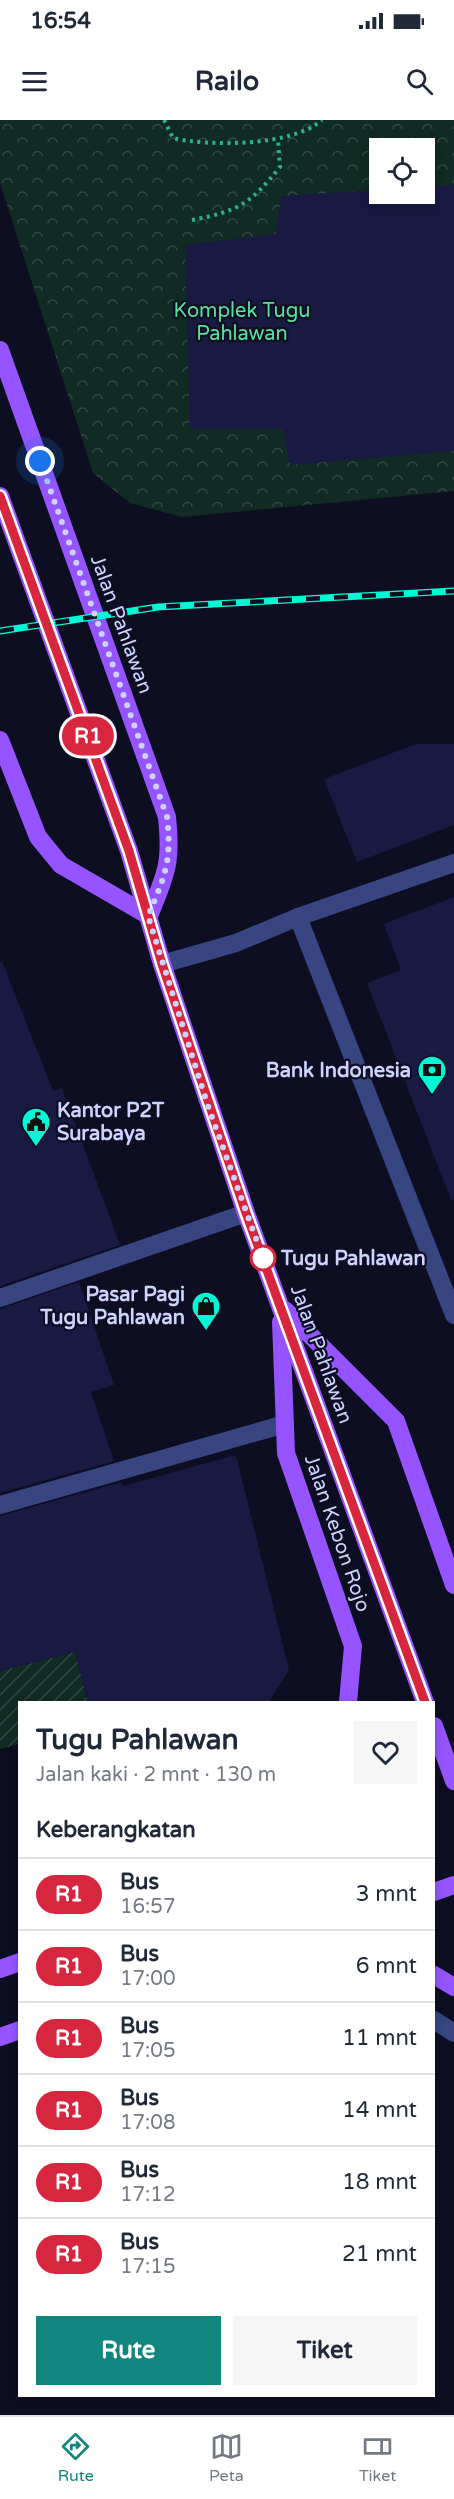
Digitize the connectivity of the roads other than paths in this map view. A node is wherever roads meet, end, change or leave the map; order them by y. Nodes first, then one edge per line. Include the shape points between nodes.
1 (0, 350) edge
2 (0, 496) edge
3 (0, 740) edge
4 (454, 863) edge
5 (148, 916) junction
6 (298, 917) junction
7 (162, 964) junction
8 (246, 1213) junction
9 (0, 1298) edge
10 (280, 1305) junction
11 (454, 1315) edge
12 (285, 1424) junction
13 (0, 1505) edge
14 (454, 1585) edge
15 (348, 1701) edge
16 (424, 1701) edge
17 (435, 1729) edge
18 (454, 1781) edge
19 (454, 1885) edge
20 (435, 1892) edge
21 (18, 1963) edge
22 (0, 1969) edge
23 (435, 1976) edge
24 (454, 1987) edge
25 (435, 2021) edge
26 (18, 2031) edge
27 (454, 2034) edge
28 (0, 2037) edge

1 - 5 main road, Jalan Pahlawan via 167,817 170,850 166,875
2 - 5 main road, Jalan Pahlawan via 129,851
3 - 5 main road via 38,837 61,865
4 - 6 lane
5 - 7 main road, Jalan Pahlawan
6 - 7 lane via 236,943
6 - 11 lane
7 - 8 main road, Jalan Pahlawan
8 - 9 lane
8 - 10 main road, Jalan Pahlawan
10 - 12 main road, Jalan Kebon Rojo
10 - 14 main road via 396,1420
10 - 16 main road, Jalan Pahlawan
12 - 13 lane
12 - 15 main road, Jalan Kebon Rojo via 286,1453 353,1646
17 - 18 main road
19 - 20 main road
21 - 22 main road
23 - 24 main road
25 - 27 lane
26 - 28 main road

